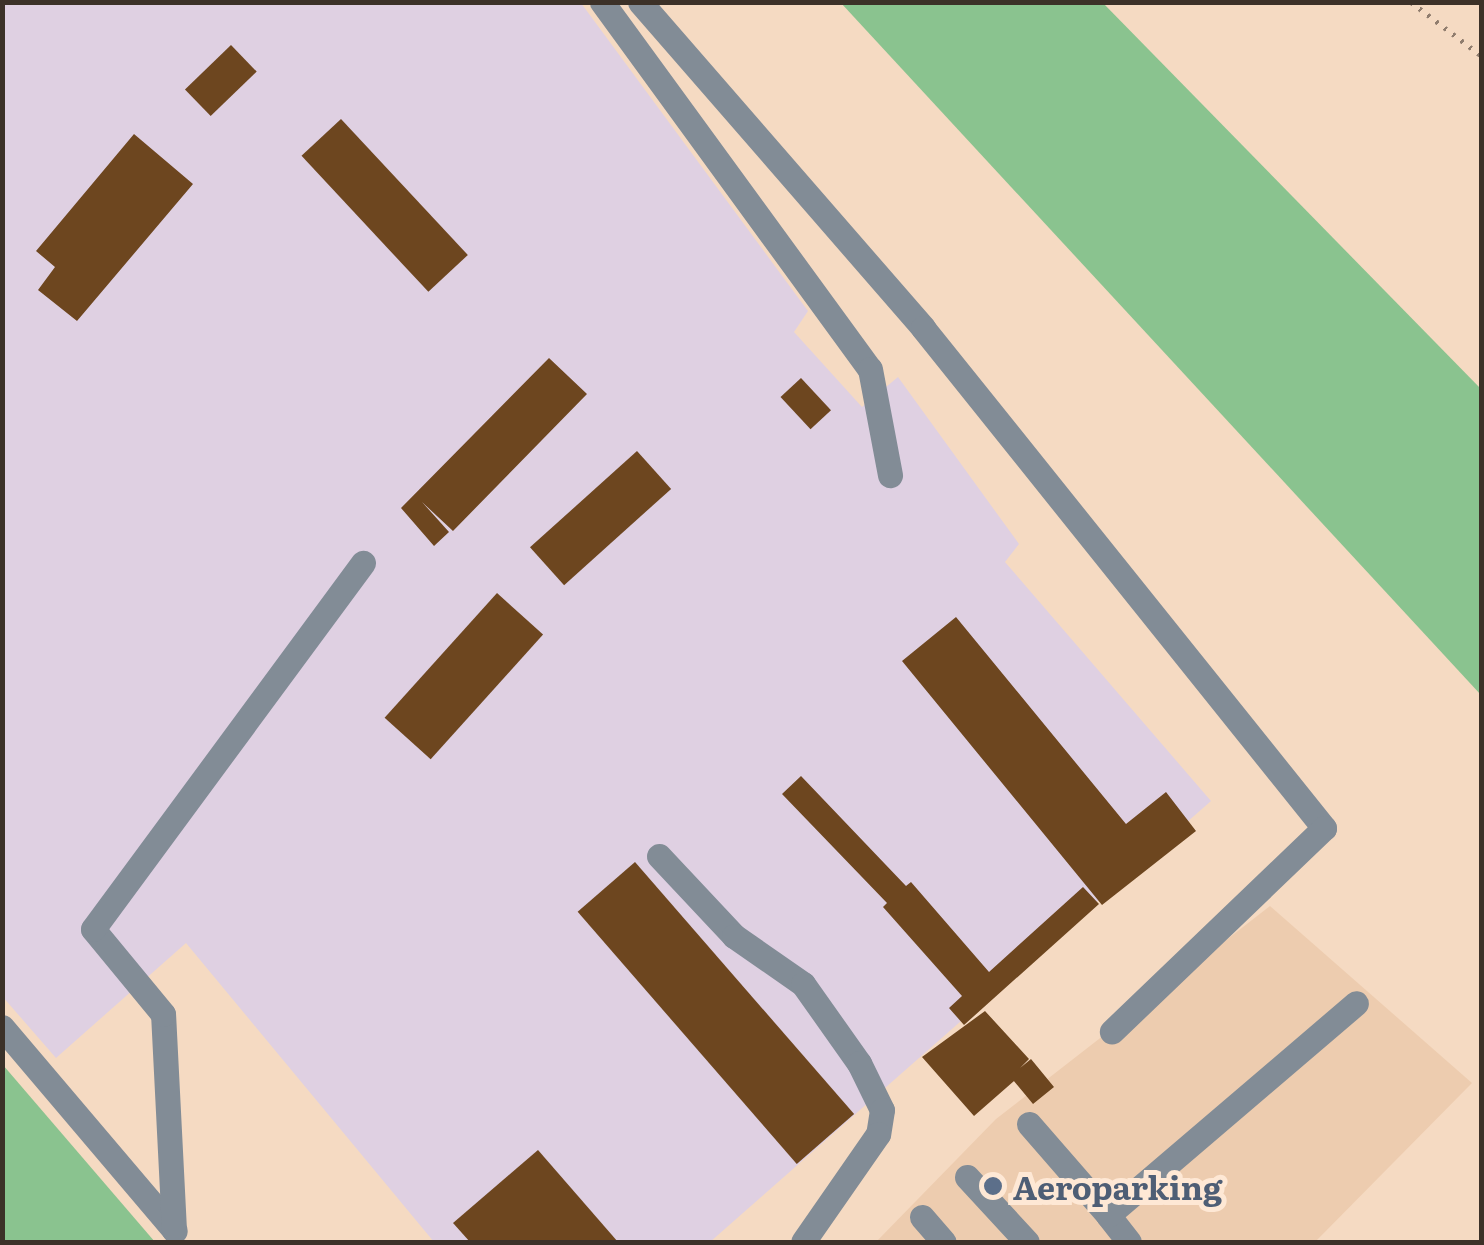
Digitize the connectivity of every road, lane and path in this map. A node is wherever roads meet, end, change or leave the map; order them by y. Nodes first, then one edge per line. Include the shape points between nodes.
1 (602, 2) edge
2 (640, 2) edge
3 (1411, 2) edge
4 (1482, 56) edge
5 (890, 475) dead end
6 (363, 563) dead end
7 (659, 856) dead end
8 (1356, 1003) dead end
9 (2, 1027) edge
10 (1112, 1031) dead end
11 (1029, 1124) dead end
12 (966, 1177) dead end
13 (1108, 1215) junction
14 (922, 1217) dead end
15 (180, 1236) edge
16 (803, 1242) edge
17 (944, 1242) edge
18 (1027, 1242) edge
19 (1130, 1242) edge

1 - 5 lane via 870,369
2 - 10 lane via 923,328 1324,828
3 - 4 path
6 - 15 lane via 93,928 163,1014
7 - 16 lane via 734,936 803,984 859,1063 882,1110 878,1134
8 - 13 lane
9 - 15 lane
11 - 13 lane
12 - 18 lane
13 - 19 lane
14 - 17 lane

